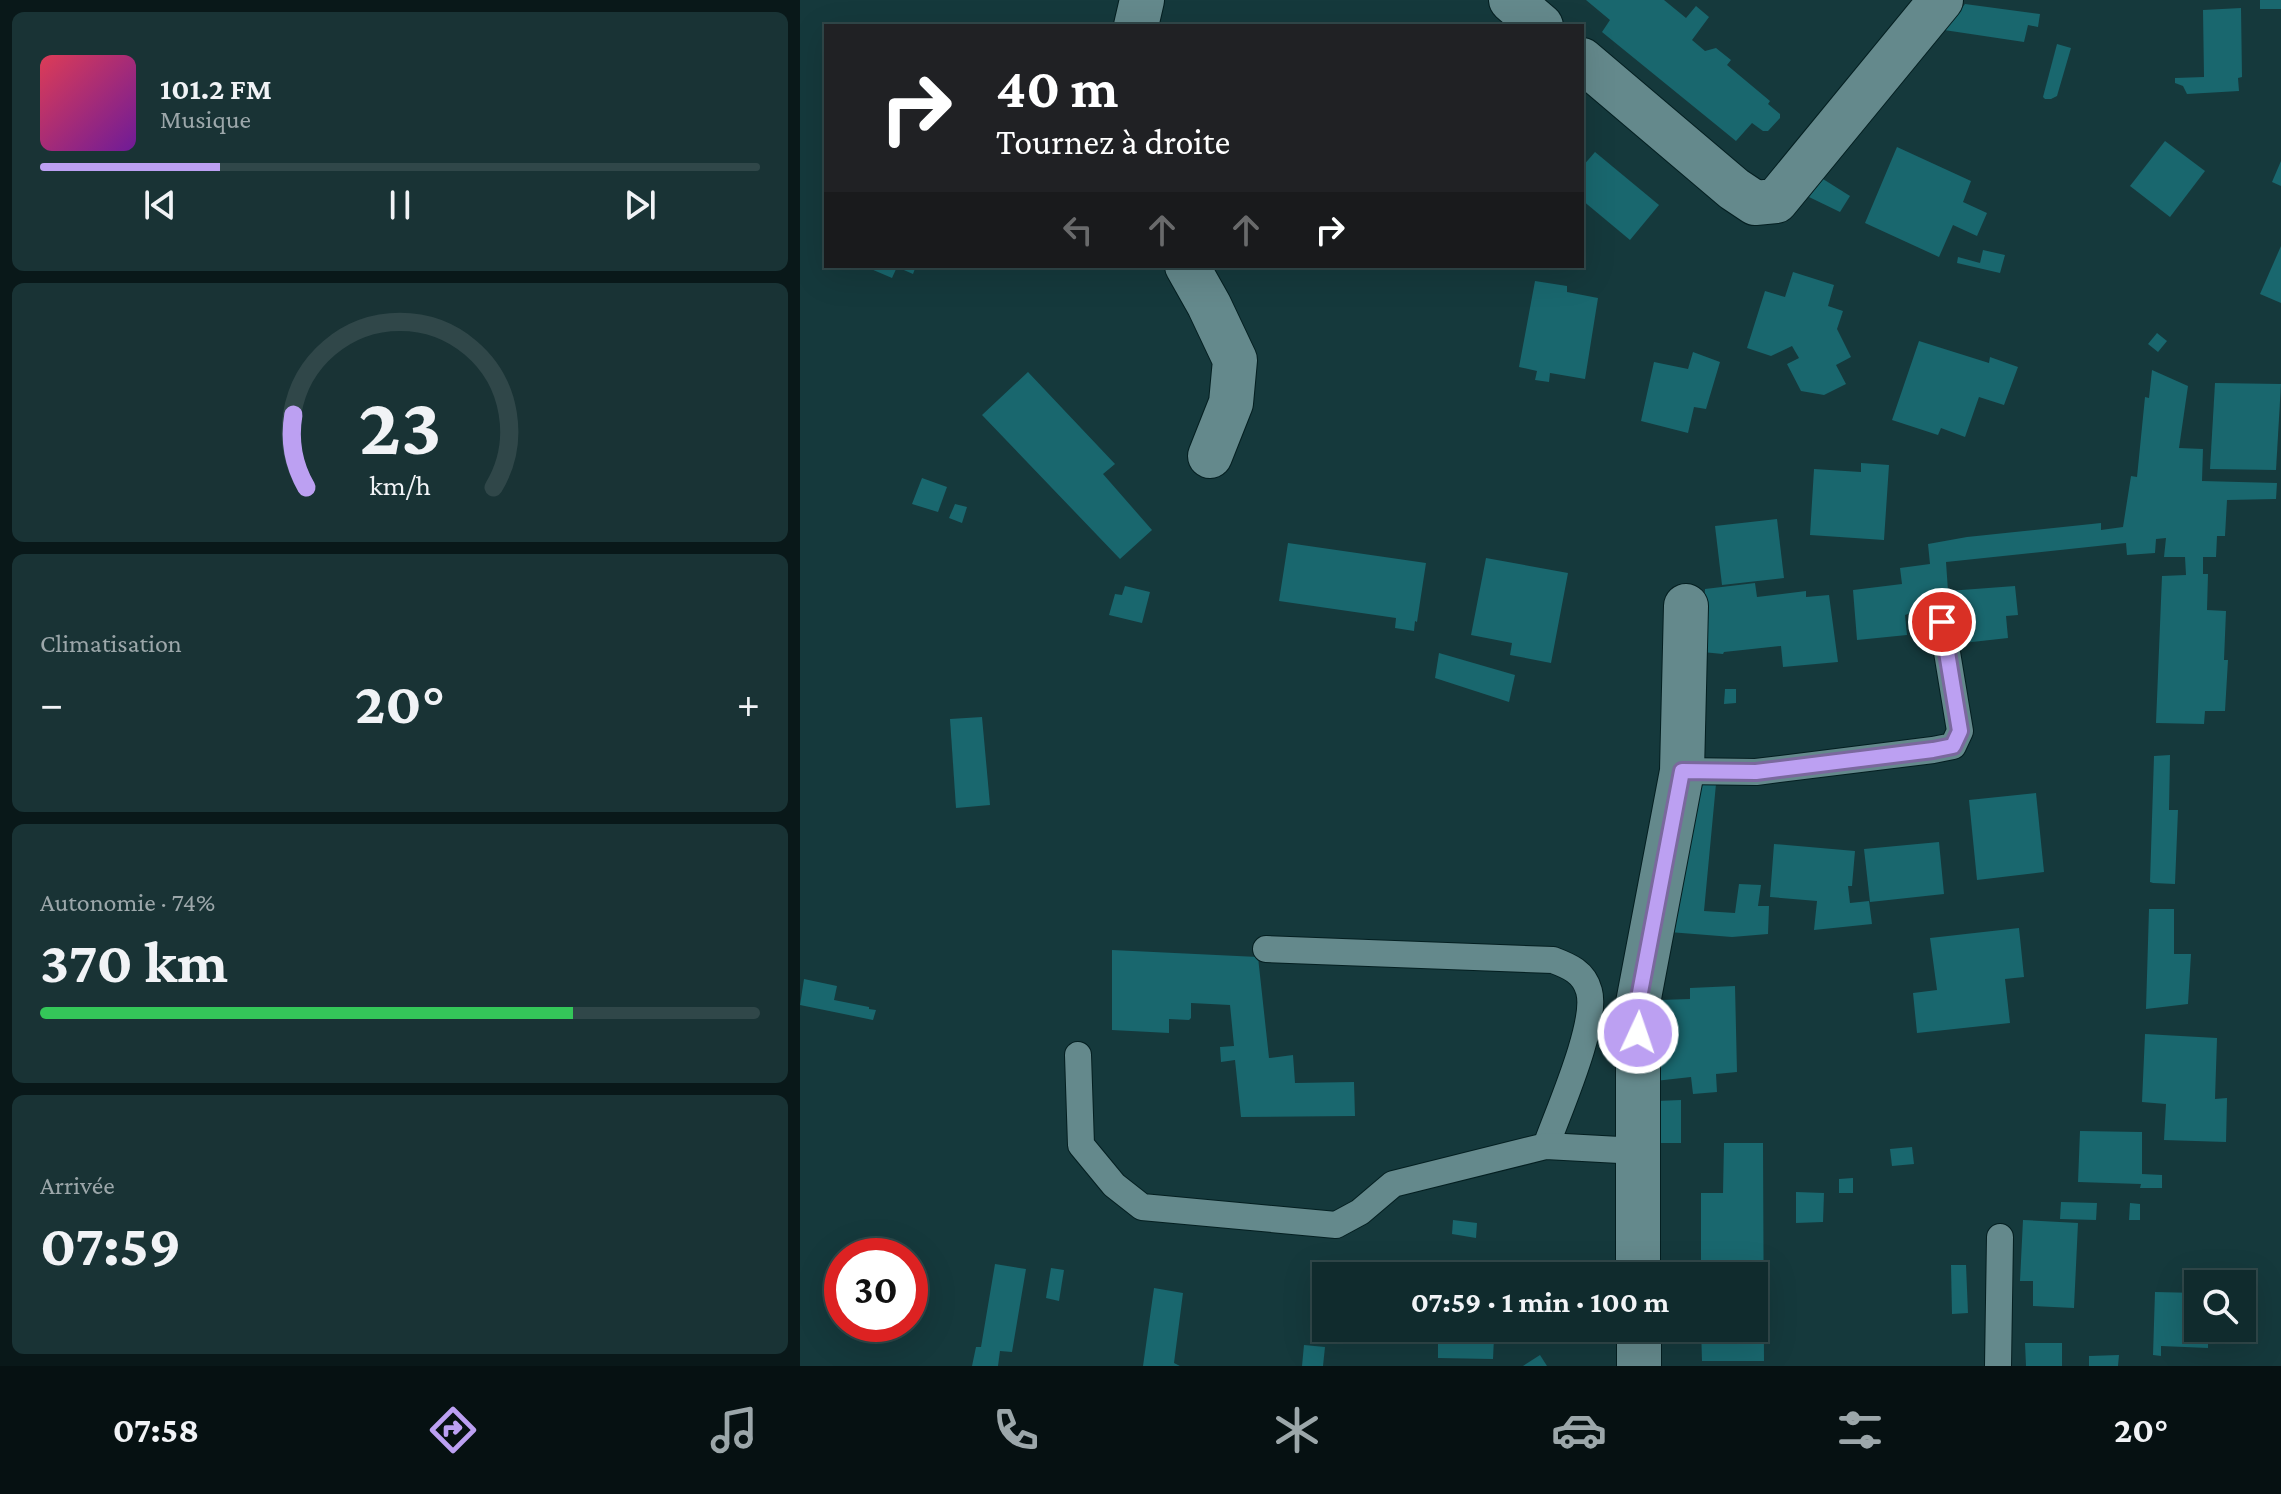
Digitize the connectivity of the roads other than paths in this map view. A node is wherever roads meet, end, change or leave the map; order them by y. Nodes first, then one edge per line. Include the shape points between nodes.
1 (1142, 0) edge
2 (1511, 0) edge
3 (1938, 1) edge
4 (1136, 24) edge
5 (1539, 24) edge
6 (1584, 62) edge
7 (1188, 268) edge
8 (1210, 456) dead end
9 (1686, 606) dead end
10 (1942, 622) dead end
11 (1682, 771) junction
12 (1266, 949) dead end
13 (1078, 1055) dead end
14 (1546, 1146) junction
15 (1638, 1151) junction
16 (2000, 1237) dead end
17 (1638, 1262) edge
18 (1639, 1342) edge
19 (1639, 1366) edge
20 (1998, 1366) edge

1 - 4 street
2 - 5 street
3 - 6 street via 1776,201 1755,203 1734,189
7 - 8 street via 1235,360 1231,403
9 - 11 street
10 - 11 lane via 1960,731 1953,746 1756,772
11 - 15 street via 1638,1003
12 - 14 lane via 1553,960 1574,967 1589,989 1587,1032
13 - 14 lane via 1081,1145 1114,1185 1142,1207 1336,1225 1393,1184
14 - 15 lane
15 - 17 street
16 - 20 lane
18 - 19 street

